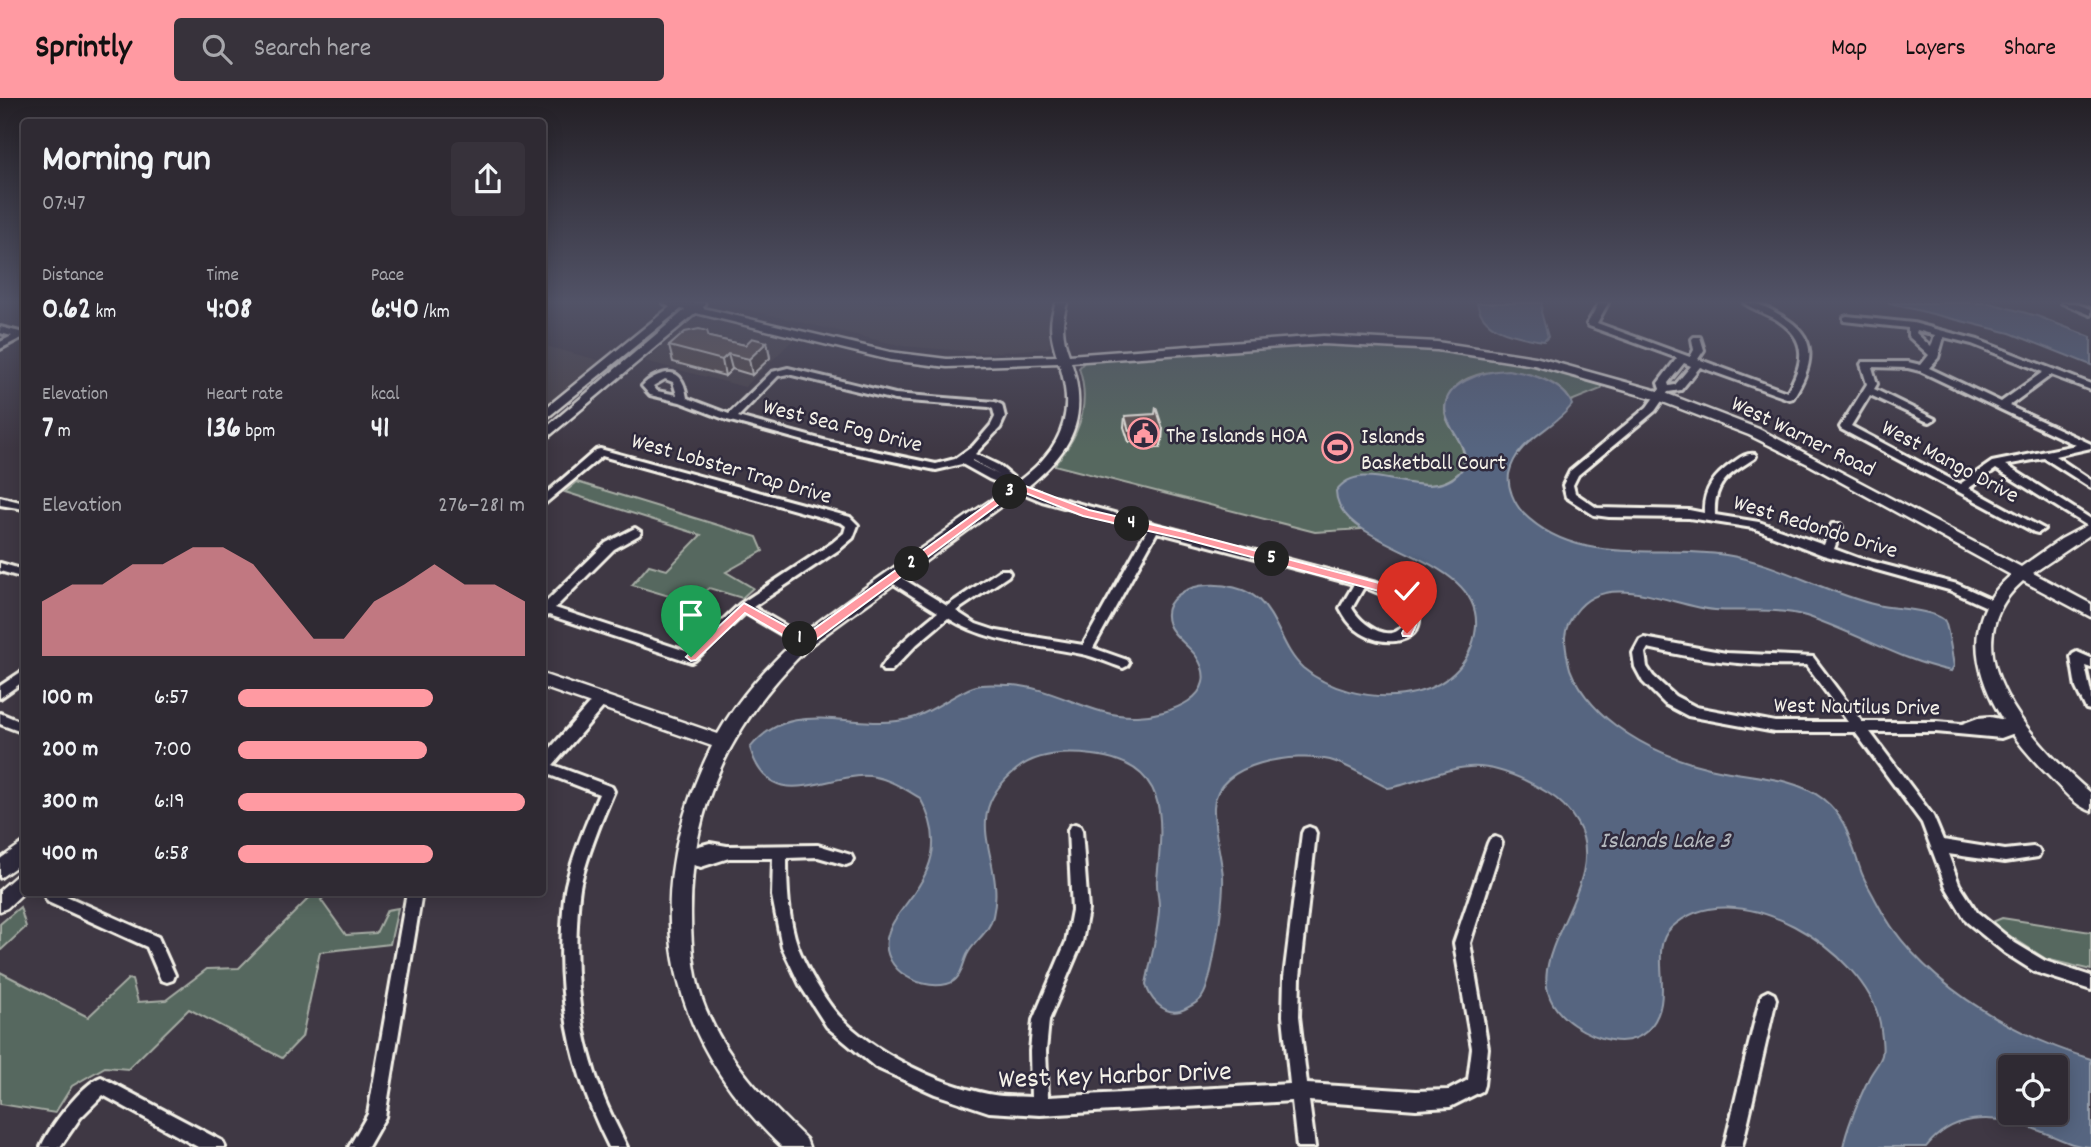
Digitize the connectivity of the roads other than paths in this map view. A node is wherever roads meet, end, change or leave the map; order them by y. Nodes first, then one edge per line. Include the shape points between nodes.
1 (627, 352) edge
2 (636, 352) edge
3 (891, 352) edge
4 (1062, 352) edge
5 (1105, 352) edge
6 (1525, 352) edge
7 (1667, 352) edge
8 (1698, 352) edge
9 (1807, 352) edge
10 (1932, 352) edge
11 (2004, 352) edge
12 (1934, 354) joint
13 (1063, 356) junction
14 (1692, 361) junction
15 (1923, 369) junction
16 (2050, 371) junction
17 (2091, 387) edge
18 (1868, 390) junction
19 (1663, 392) junction
20 (682, 400) dead end
21 (2002, 406) junction
22 (546, 415) edge
23 (731, 418) junction
24 (1930, 419) dead end
25 (546, 434) edge
26 (2089, 445) edge
27 (2046, 454) junction
28 (967, 456) junction
29 (1751, 456) dead end
30 (1996, 464) junction
31 (2091, 485) edge
32 (1017, 486) junction
33 (1960, 489) junction
34 (546, 499) edge
35 (0, 501) edge
36 (21, 505) edge
37 (1710, 516) junction
38 (2091, 526) edge
39 (1836, 527) dead end
40 (1153, 528) junction
41 (2038, 529) dead end
42 (635, 532) dead end
43 (1827, 552) junction
44 (2027, 572) junction
45 (1004, 573) dead end
46 (893, 578) junction
47 (1361, 582) junction
48 (2091, 600) edge
49 (1993, 605) junction
50 (744, 607) junction
51 (546, 608) edge
52 (546, 611) edge
53 (2091, 611) edge
54 (947, 612) junction
55 (804, 642) junction
56 (1086, 649) junction
57 (1809, 660) joint
58 (1123, 663) dead end
59 (2091, 663) edge
60 (887, 668) dead end
61 (21, 677) edge
62 (546, 681) edge
63 (0, 693) edge
64 (601, 700) junction
65 (2091, 705) edge
66 (0, 718) edge
67 (21, 727) edge
68 (2015, 727) junction
69 (1857, 728) junction
70 (723, 743) junction
71 (546, 763) edge
72 (546, 767) edge
73 (2091, 804) edge
74 (1075, 830) dead end
75 (1309, 833) dead end
76 (1495, 843) dead end
77 (1939, 846) junction
78 (780, 850) junction
79 (21, 852) edge
80 (2033, 853) dead end
81 (684, 857) junction
82 (846, 859) dead end
83 (0, 870) edge
84 (21, 884) edge
85 (58, 896) edge
86 (414, 896) edge
87 (0, 902) edge
88 (167, 975) dead end
89 (2091, 983) edge
90 (1768, 999) dead end
91 (1298, 1092) junction
92 (1040, 1106) junction
93 (1306, 1146) edge
94 (50, 1147) edge
95 (216, 1147) edge
96 (358, 1147) edge
97 (618, 1147) edge
98 (798, 1147) edge
99 (1733, 1147) edge

1 - 22 main road
2 - 25 main road
3 - 13 main road, West Warner Road via 914,359 971,364
4 - 13 main road
5 - 13 main road, West Warner Road
6 - 19 main road, West Warner Road
7 - 14 street
8 - 14 street
9 - 14 street via 1805,372 1789,396
10 - 12 street
11 - 16 street
12 - 15 street
13 - 32 main road via 1075,394 1070,426 1047,461
14 - 19 street via 1696,366 1678,388
15 - 18 street via 1867,364 1872,384
15 - 21 street
16 - 17 street
16 - 21 street
18 - 24 street
18 - 33 street, West Mango Drive via 1844,427
19 - 37 street, West Redondo Drive via 1651,409 1574,473 1568,485 1570,495 1594,511
19 - 44 main road, West Warner Road via 1779,444
20 - 23 street, West Sea Fog Drive
21 - 26 street
23 - 28 street, West Sea Fog Drive via 923,466 944,466
23 - 28 street via 782,372 895,397 998,407 996,426
26 - 27 street
27 - 30 street
27 - 31 street
28 - 32 street via 967,463 996,481
29 - 37 street via 1714,485 1708,499
30 - 33 street
30 - 38 street
32 - 40 street via 1075,510
32 - 46 main road
33 - 41 street, West Mango Drive
34 - 50 street, West Lobster Trap Drive via 600,452 845,520 852,526 836,546
35 - 36 street
37 - 43 street, West Redondo Drive via 1774,531
38 - 44 main road
39 - 43 street
40 - 47 street
40 - 56 street
42 - 51 street via 610,546
43 - 49 street, West Redondo Drive via 1943,583
44 - 48 main road, West Warner Road
44 - 49 main road
44 - 53 main road, West Warner Road
45 - 54 street
46 - 54 street
46 - 55 main road
47 - 47 street via 1346,608 1350,620 1378,636 1394,638 1407,633 1414,620 1413,609 1401,597
49 - 68 main road via 1984,638 1987,665
50 - 52 street via 691,657
50 - 55 street
54 - 56 street via 996,635
54 - 60 street via 906,645
55 - 70 main road via 776,669
56 - 58 street
57 - 69 street
57 - 69 street, West Nautilus Drive via 1740,660 1644,643 1639,653 1648,679 1670,700 1693,712 1775,727
59 - 65 street via 2077,657 2082,688
61 - 63 street
62 - 64 main road
64 - 70 main road
64 - 71 street
66 - 67 street
68 - 69 street, West Nautilus Drive via 2001,733 1966,728
68 - 73 main road
69 - 77 street via 1928,820
70 - 81 main road via 700,792
72 - 97 street via 607,791 573,885 567,945 579,1054 602,1119
74 - 92 street via 1080,909 1074,942 1041,1020
75 - 91 street via 1292,977
76 - 91 street, West Key Harbor Drive via 1462,943 1480,1048 1476,1085 1450,1098 1416,1100
77 - 80 street via 2005,856
77 - 89 street via 1953,887 1972,917 2041,967
78 - 81 street via 727,852 714,860 695,862
78 - 82 street via 818,850
78 - 92 street, West Key Harbor Drive via 780,896 790,947 833,1021 881,1061 936,1086 989,1103
79 - 83 main road
81 - 98 main road via 683,955 695,1006 719,1057 755,1107
84 - 87 main road
85 - 88 street via 153,942
86 - 96 street via 376,1116
90 - 99 street
91 - 92 street, West Key Harbor Drive
91 - 93 street
94 - 95 street via 74,1112 101,1085

